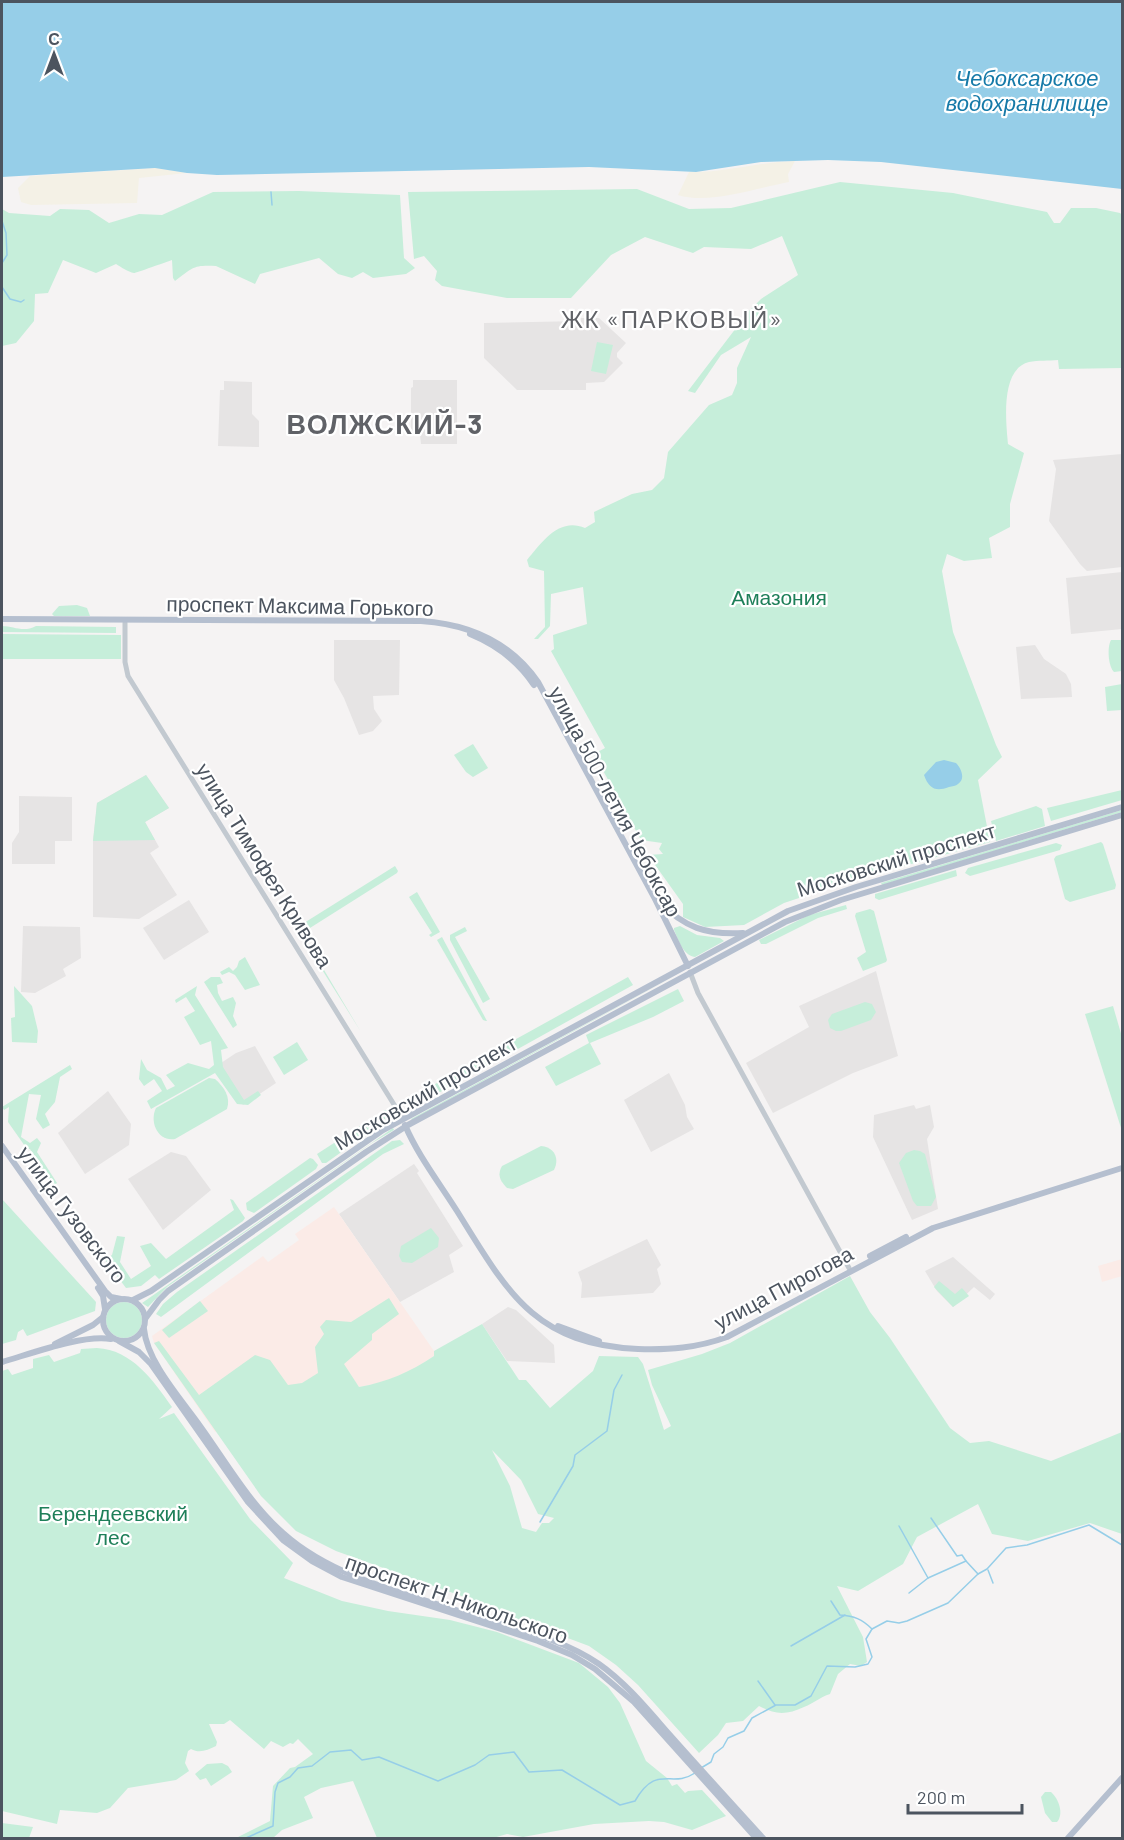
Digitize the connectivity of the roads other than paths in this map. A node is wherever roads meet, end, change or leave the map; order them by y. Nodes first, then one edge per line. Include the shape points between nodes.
1 (2, 621) edge
2 (125, 622) junction
3 (573, 751) joint
4 (1122, 807) edge
5 (607, 812) junction
6 (1122, 815) edge
7 (876, 881) junction
8 (879, 888) junction
9 (654, 897) junction
10 (747, 933) junction
11 (686, 966) junction
12 (688, 973) junction
13 (403, 1119) junction
14 (407, 1126) junction
15 (2, 1146) edge
16 (2, 1152) edge
17 (1122, 1166) edge
18 (848, 1269) junction
19 (121, 1299) junction
20 (133, 1300) junction
21 (104, 1313) junction
22 (146, 1319) junction
23 (144, 1329) junction
24 (117, 1340) junction
25 (39, 1351) junction
26 (2, 1362) edge
27 (652, 1718) junction
28 (1122, 1778) edge
29 (755, 1834) edge
30 (763, 1839) edge
31 (1068, 1839) edge

1 - 2 main road, проспект Максима Горького
2 - 3 main road, проспект Максима Горького via 457,626 483,635 520,663
2 - 13 street, улица Тимофея Кривова via 128,676
3 - 5 main road, улица 500-летия Чебоксар
4 - 7 main road, Московский проспект
5 - 9 main road, улица 500-летия Чебоксар
5 - 11 main road, улица 500-летия Чебоксар
6 - 8 main road, Московский проспект
7 - 8 main road
7 - 10 main road, Московский проспект via 803,904
8 - 12 main road, Московский проспект via 804,913
9 - 10 main road via 692,927 709,932
9 - 11 main road, улица 500-летия Чебоксар
10 - 11 main road, Московский проспект
11 - 12 main road
11 - 13 main road, Московский проспект
12 - 14 main road, Московский проспект
12 - 18 street
13 - 14 main road, улица Пирогова
13 - 20 main road, Московский проспект via 152,1292
14 - 18 main road, улица Пирогова via 504,1281 536,1314 565,1332 609,1344 670,1348 726,1336
14 - 22 main road, Московский проспект via 168,1291
15 - 19 main road, улица Гузовского via 105,1292
16 - 21 main road, улица Гузовского via 102,1294
17 - 18 main road, улица Пирогова via 950,1219
19 - 20 main road
19 - 21 main road
20 - 22 main road via 143,1309
21 - 24 main road via 106,1332
21 - 25 main road via 93,1325
22 - 23 main road
23 - 24 main road via 133,1340
23 - 27 main road, проспект Н.Никольского via 154,1359 246,1491 283,1534 349,1574 574,1650 617,1678
24 - 25 main road via 102,1338
24 - 27 main road, проспект Н.Никольского via 151,1364 248,1502 296,1551 357,1583 572,1655 608,1678
25 - 26 main road
27 - 29 main road
28 - 31 main road
29 - 30 main road

